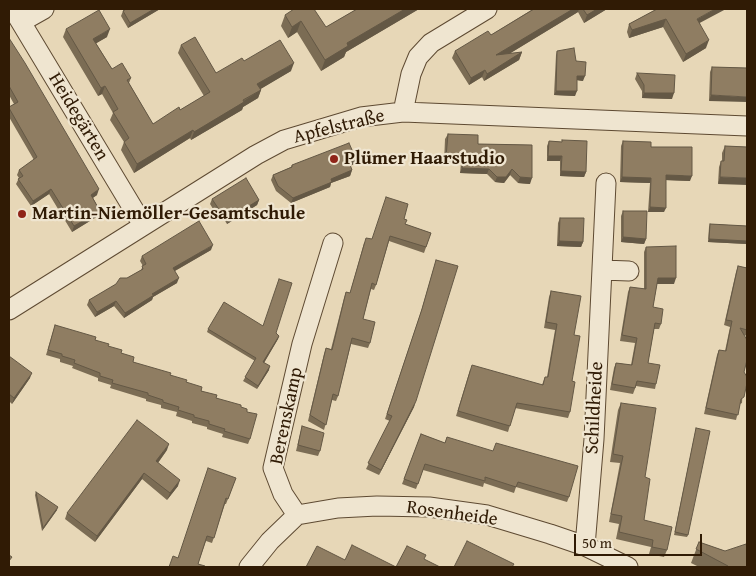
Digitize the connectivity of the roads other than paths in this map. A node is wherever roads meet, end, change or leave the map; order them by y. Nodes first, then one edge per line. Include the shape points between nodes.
1 (44, 9) edge
2 (486, 9) edge
3 (17, 16) edge
4 (403, 112) junction
5 (747, 126) edge
6 (606, 183) dead end
7 (143, 225) junction
8 (333, 243) dead end
9 (602, 270) junction
10 (629, 271) dead end
11 (9, 310) edge
12 (297, 515) junction
13 (584, 546) junction
14 (249, 567) edge
15 (628, 567) edge

1 - 3 street
2 - 4 street via 431,42 418,57
3 - 7 street, Heidegärten
4 - 5 street, Apfelstraße
4 - 7 street, Apfelstraße via 362,117 284,140
6 - 9 street, Schildheide
7 - 11 street, Apfelstraße
8 - 12 street, Berenskamp via 302,344 273,468 283,494
9 - 10 street
9 - 13 street, Schildheide via 594,439
12 - 13 street, Rosenheide via 357,506 429,507 487,515
12 - 14 street
13 - 15 street, Rosenheide

